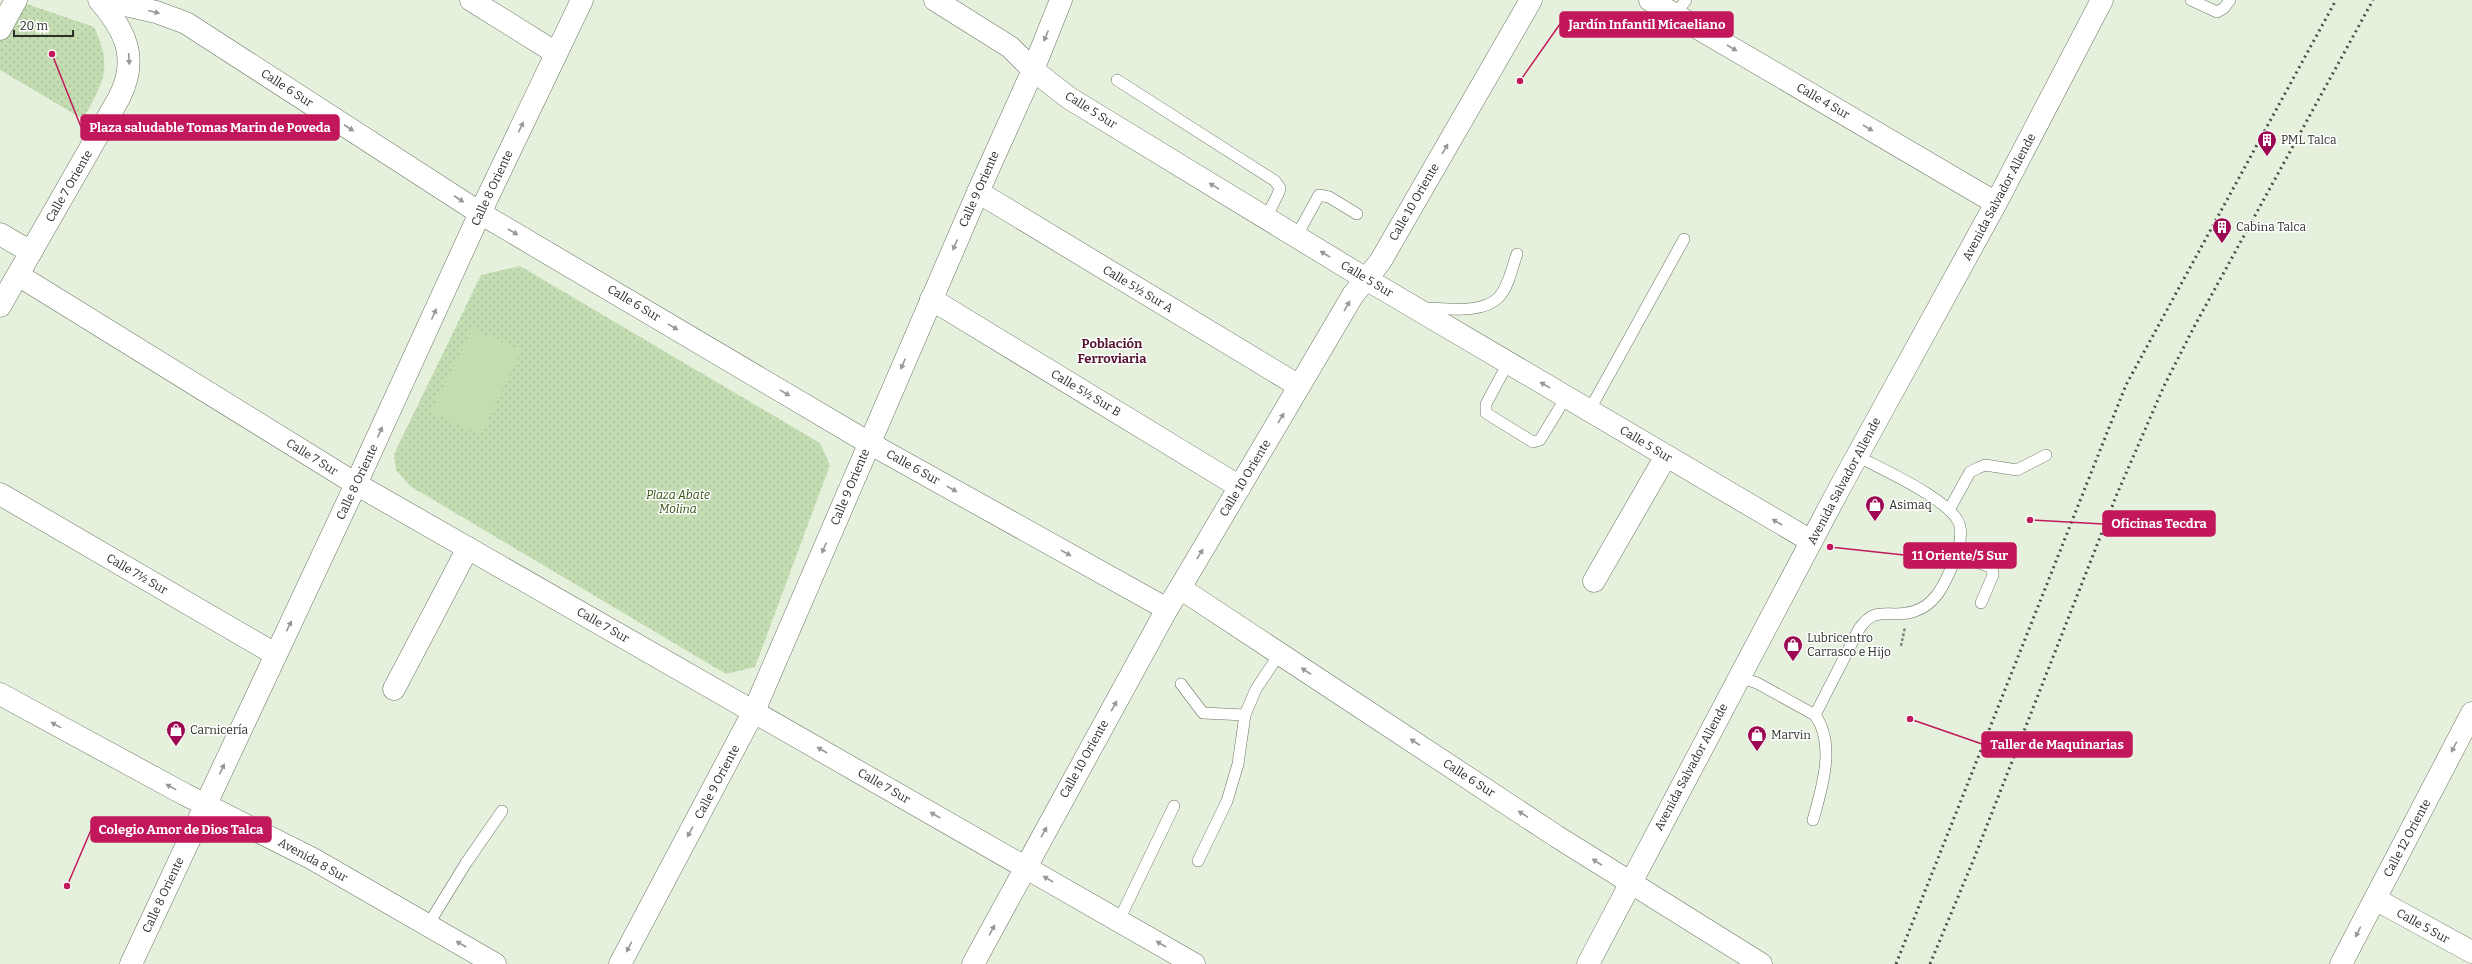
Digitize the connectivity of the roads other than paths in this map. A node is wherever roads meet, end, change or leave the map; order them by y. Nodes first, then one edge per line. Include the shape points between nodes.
1 (16, 0) edge
2 (99, 0) edge
3 (103, 0) edge
4 (470, 0) edge
5 (582, 0) edge
6 (935, 0) edge
7 (1061, 0) edge
8 (1531, 0) edge
9 (1650, 0) edge
10 (2102, 0) edge
11 (2191, 0) edge
12 (2230, 0) edge
13 (1681, 8) edge
14 (0, 28) edge
15 (556, 52) junction
16 (1033, 70) junction
17 (1117, 80) dead end
18 (978, 192) junction
19 (1996, 203) junction
20 (480, 212) junction
21 (1357, 214) dead end
22 (1266, 218) junction
23 (0, 234) edge
24 (1296, 237) junction
25 (1684, 239) dead end
26 (31, 252) junction
27 (1517, 254) dead end
28 (18, 274) junction
29 (1366, 279) junction
30 (931, 299) junction
31 (0, 306) edge
32 (1415, 308) junction
33 (1508, 363) junction
34 (1299, 386) junction
35 (1566, 397) junction
36 (1589, 411) junction
37 (869, 443) junction
38 (2046, 455) dead end
39 (1666, 456) junction
40 (1857, 456) junction
41 (356, 484) junction
42 (1240, 487) junction
43 (0, 494) edge
44 (1949, 510) junction
45 (1811, 541) junction
46 (468, 548) junction
47 (1956, 554) junction
48 (1594, 581) dead end
49 (1180, 588) junction
50 (1981, 603) dead end
51 (1167, 610) junction
52 (1280, 653) junction
53 (275, 654) junction
54 (1739, 677) junction
55 (1181, 684) dead end
56 (394, 689) dead end
57 (0, 694) edge
58 (754, 711) junction
59 (2472, 713) edge
60 (1245, 715) junction
61 (1815, 715) junction
62 (206, 804) junction
63 (1174, 806) dead end
64 (502, 811) dead end
65 (1813, 820) dead end
66 (1198, 861) dead end
67 (1026, 866) junction
68 (1630, 884) junction
69 (2375, 899) junction
70 (1119, 920) junction
71 (428, 926) junction
72 (2472, 952) edge
73 (137, 962) edge
74 (495, 964) edge
75 (620, 964) edge
76 (973, 964) edge
77 (1194, 964) edge
78 (1588, 964) edge
79 (1761, 964) edge
80 (2341, 964) edge

1 - 14 street
2 -> 26 street, Calle 7 Oriente via 118,25 128,47 128,77 119,98
3 -> 20 street, Calle 6 Sur via 156,12 186,23
4 - 15 street
5 - 15 street, Calle 8 Oriente
6 - 16 street, Calle 5 Sur via 1010,47
7 -> 16 street, Calle 9 Oriente
29 -> 8 street, Calle 10 Oriente via 1380,262
9 - 13 street, Calle 4 Sur
10 - 19 street, Avenida Salvador Allende
11 - 12 lane via 2217,12
13 -> 19 street, Calle 4 Sur
20 -> 15 street, Calle 8 Oriente
16 - 18 street, Calle 9 Oriente
22 -> 16 street, Calle 5 Sur via 1069,98
17 - 22 lane via 1275,181 1280,188
18 -> 30 street, Calle 9 Oriente
18 - 34 street, Calle 5½ Sur A
19 - 40 street, Avenida Salvador Allende
20 -> 37 street, Calle 6 Sur
41 -> 20 street, Calle 8 Oriente
21 - 24 lane via 1329,196 1319,195
22 - 24 street, Calle 5 Sur
23 - 26 street
29 -> 24 street, Calle 5 Sur
25 - 36 lane
26 - 28 street, Calle 7 Oriente
27 - 32 lane via 1503,290 1496,299 1472,308
28 - 31 street, Calle 7 Oriente
28 - 41 street, Calle 7 Sur
29 - 32 street, Calle 5 Sur
34 -> 29 street, Calle 10 Oriente
30 -> 37 street, Calle 9 Oriente
30 - 42 street, Calle 5½ Sur B
32 - 33 street, Calle 5 Sur
35 -> 33 street, Calle 5 Sur
33 - 35 lane via 1486,404 1486,413 1533,442 1540,440
42 -> 34 street, Calle 10 Oriente
35 - 36 street, Calle 5 Sur
36 - 39 street, Calle 5 Sur
37 -> 51 street, Calle 6 Sur
37 -> 58 street, Calle 9 Oriente
38 - 44 lane via 2017,470 1985,465 1970,472
45 -> 39 street, Calle 5 Sur
39 - 48 street
40 - 44 lane via 1928,494
40 - 45 street, Avenida Salvador Allende
41 - 46 street, Calle 7 Sur
53 -> 41 street, Calle 8 Oriente
49 -> 42 street, Calle 10 Oriente
43 - 53 street, Calle 7½ Sur
44 - 47 lane via 1960,526
45 - 54 street, Avenida Salvador Allende
46 - 56 street
46 - 58 street, Calle 7 Sur
47 - 50 lane via 1992,568 1993,575
47 - 61 lane via 1937,596 1926,605 1916,611 1874,614 1867,618
49 - 51 street, Calle 10 Oriente
49 - 52 street, Calle 6 Sur
67 -> 51 street, Calle 10 Oriente
52 - 60 lane via 1256,690
68 -> 52 street, Calle 6 Sur
62 -> 53 street, Calle 8 Oriente
54 - 61 lane via 1757,683
54 - 68 street, Avenida Salvador Allende
55 - 60 lane via 1203,712
62 -> 57 street, Avenida 8 Sur
67 -> 58 street, Calle 7 Sur
58 -> 75 street, Calle 9 Oriente
59 -> 69 street, Calle 12 Oriente
60 - 66 lane via 1238,764 1227,801
61 - 65 lane via 1825,735 1823,784
62 - 71 street, Avenida 8 Sur via 307,856
62 - 73 street, Calle 8 Oriente
63 - 70 lane
64 - 71 lane via 466,863
70 -> 67 street, Calle 7 Sur
76 -> 67 street, Calle 10 Oriente
68 - 78 street, Avenida Salvador Allende
68 - 79 street, Calle 6 Sur
69 - 72 street, Calle 5 Sur
69 -> 80 street, Calle 12 Oriente
77 -> 70 street, Calle 7 Sur
74 -> 71 street, Avenida 8 Sur

